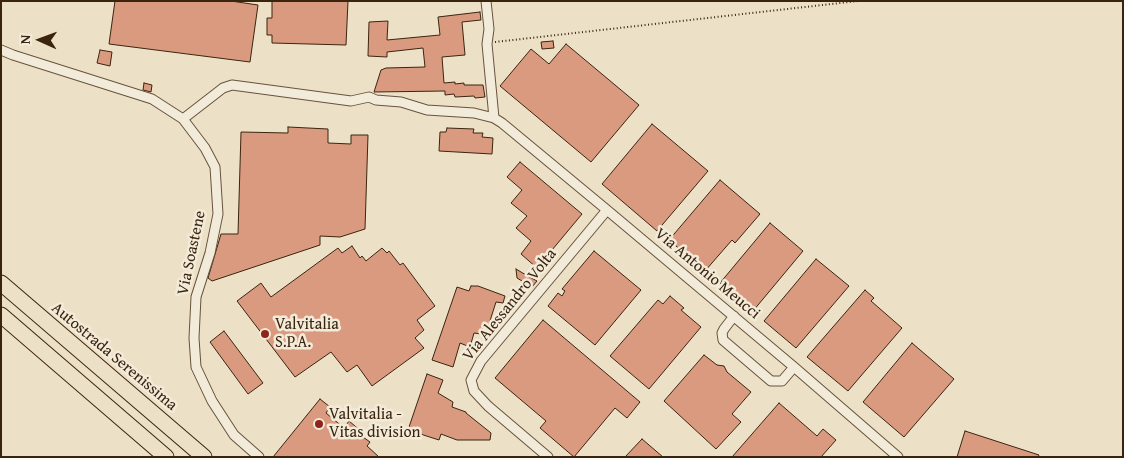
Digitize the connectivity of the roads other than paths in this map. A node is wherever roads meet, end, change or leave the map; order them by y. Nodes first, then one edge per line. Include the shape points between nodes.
1 (486, 1) edge
2 (1, 50) edge
3 (494, 118) junction
4 (183, 119) junction
5 (607, 210) junction
6 (1, 283) edge
7 (1, 314) edge
8 (734, 316) junction
9 (794, 367) junction
10 (166, 457) edge
11 (204, 457) edge
12 (259, 457) edge
13 (548, 457) edge
14 (898, 457) edge

1 - 3 street
2 - 4 street, Via Soastene via 152,99
3 - 4 street via 474,113 427,110 369,97 351,101 232,85 223,88
3 - 5 street, Via Antonio Meucci
4 - 12 street, Via Soastene via 205,148 215,168 217,186 218,214 196,297 196,367 212,401 234,435
5 - 8 street, Via Antonio Meucci
5 - 13 street, Via Alessandro Volta via 481,361 470,380 474,391 488,406
6 - 11 highway, Autostrada Serenissima
7 - 10 highway
8 - 9 street, Via Antonio Meucci
8 - 9 street via 722,333 723,340 771,381 782,381
9 - 14 street, Via Antonio Meucci

